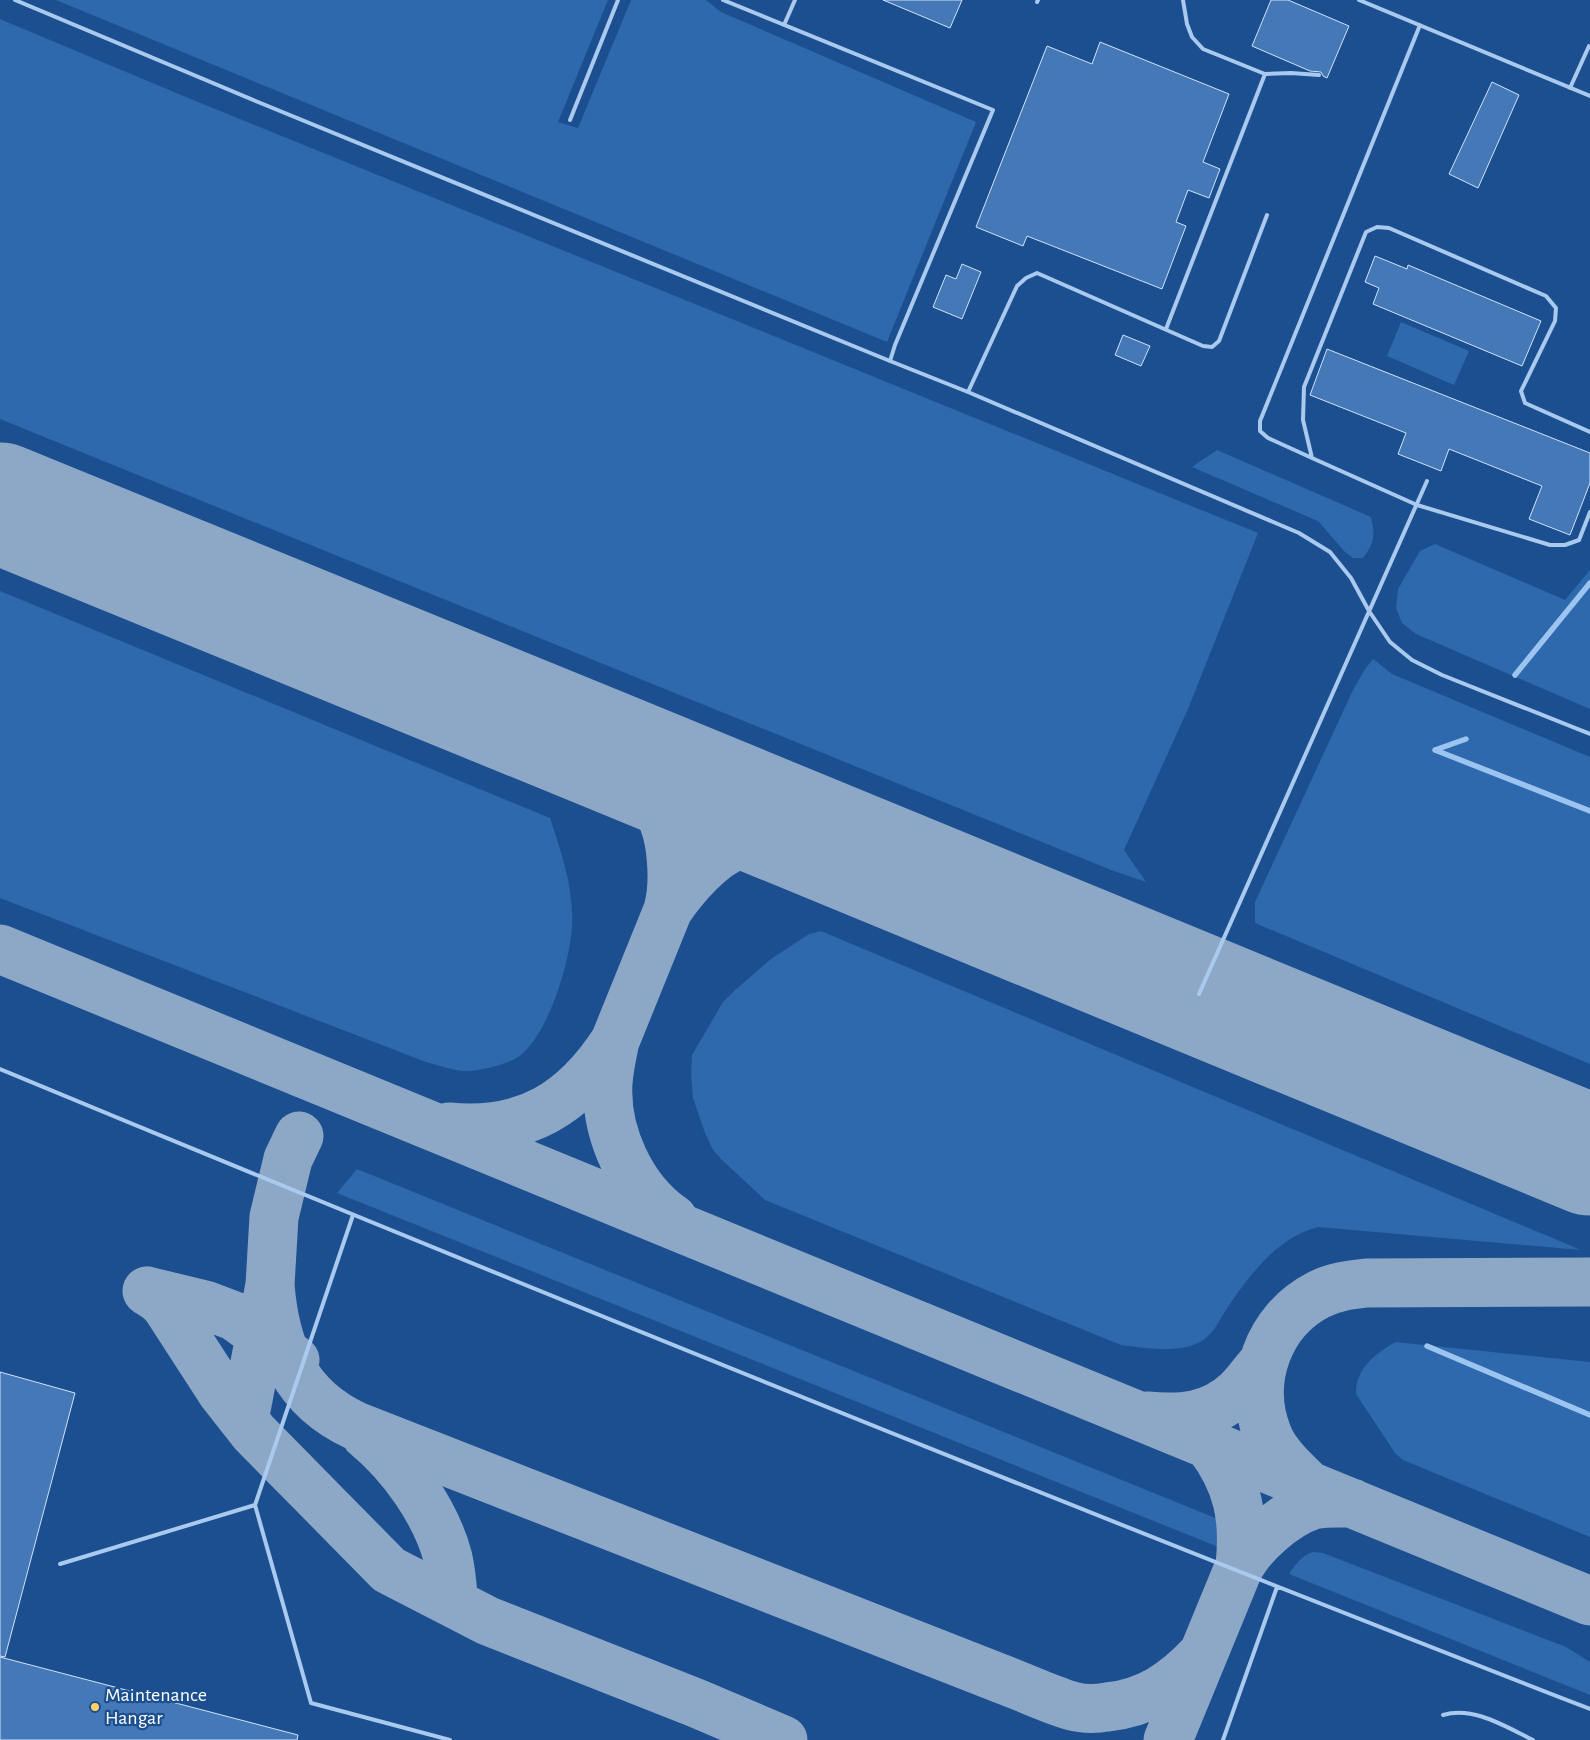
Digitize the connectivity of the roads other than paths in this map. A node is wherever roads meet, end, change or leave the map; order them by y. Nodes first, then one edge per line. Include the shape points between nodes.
1 (15, 0) edge
2 (618, 0) edge
3 (723, 0) edge
4 (795, 0) edge
5 (1190, 0) edge
6 (1359, 0) edge
7 (1184, 1) edge
8 (784, 25) junction
9 (1420, 25) junction
10 (1589, 46) dead end
11 (1265, 74) junction
12 (1319, 75) dead end
13 (1570, 88) junction
14 (1590, 96) edge
15 (570, 120) dead end
16 (1267, 215) dead end
17 (1166, 329) junction
18 (890, 361) junction
19 (968, 392) junction
20 (1590, 432) edge
21 (1312, 458) junction
22 (1427, 481) dead end
23 (1417, 505) junction
24 (1590, 512) edge
25 (1369, 611) junction
26 (1590, 734) edge
27 (1198, 994) dead end
28 (0, 1069) edge
29 (353, 1215) junction
30 (255, 1505) junction
31 (60, 1564) dead end
32 (1277, 1587) junction
33 (1590, 1709) edge
34 (1443, 1715) dead end
35 (450, 1740) edge
36 (1223, 1740) edge
37 (1533, 1740) edge

1 - 18 lane
2 - 15 lane
3 - 8 lane
4 - 8 lane
5 - 7 lane
6 - 9 lane
7 - 11 lane via 1192,37 1203,49
8 - 18 lane via 992,110
9 - 13 lane
9 - 21 lane via 1260,421 1260,431 1268,438
10 - 13 lane
11 - 12 lane
11 - 17 lane
13 - 14 lane
16 - 17 lane via 1219,341 1212,347 1202,346
17 - 19 lane via 1037,274 1017,286
18 - 19 lane
19 - 25 lane via 1299,533 1330,552 1351,578
20 - 21 lane via 1525,403 1522,397 1521,391 1555,321 1556,308 1546,296 1389,228 1377,227 1366,232 1304,388 1303,420
21 - 23 lane
22 - 23 lane
23 - 24 lane via 1550,545 1565,545 1579,540
23 - 25 lane
25 - 26 lane via 1390,642 1412,660
25 - 27 lane
28 - 29 lane
29 - 30 lane
29 - 32 lane
30 - 31 lane
30 - 35 lane via 311,1702
32 - 33 lane
32 - 36 lane
34 - 37 lane via 1452,1712 1481,1716

